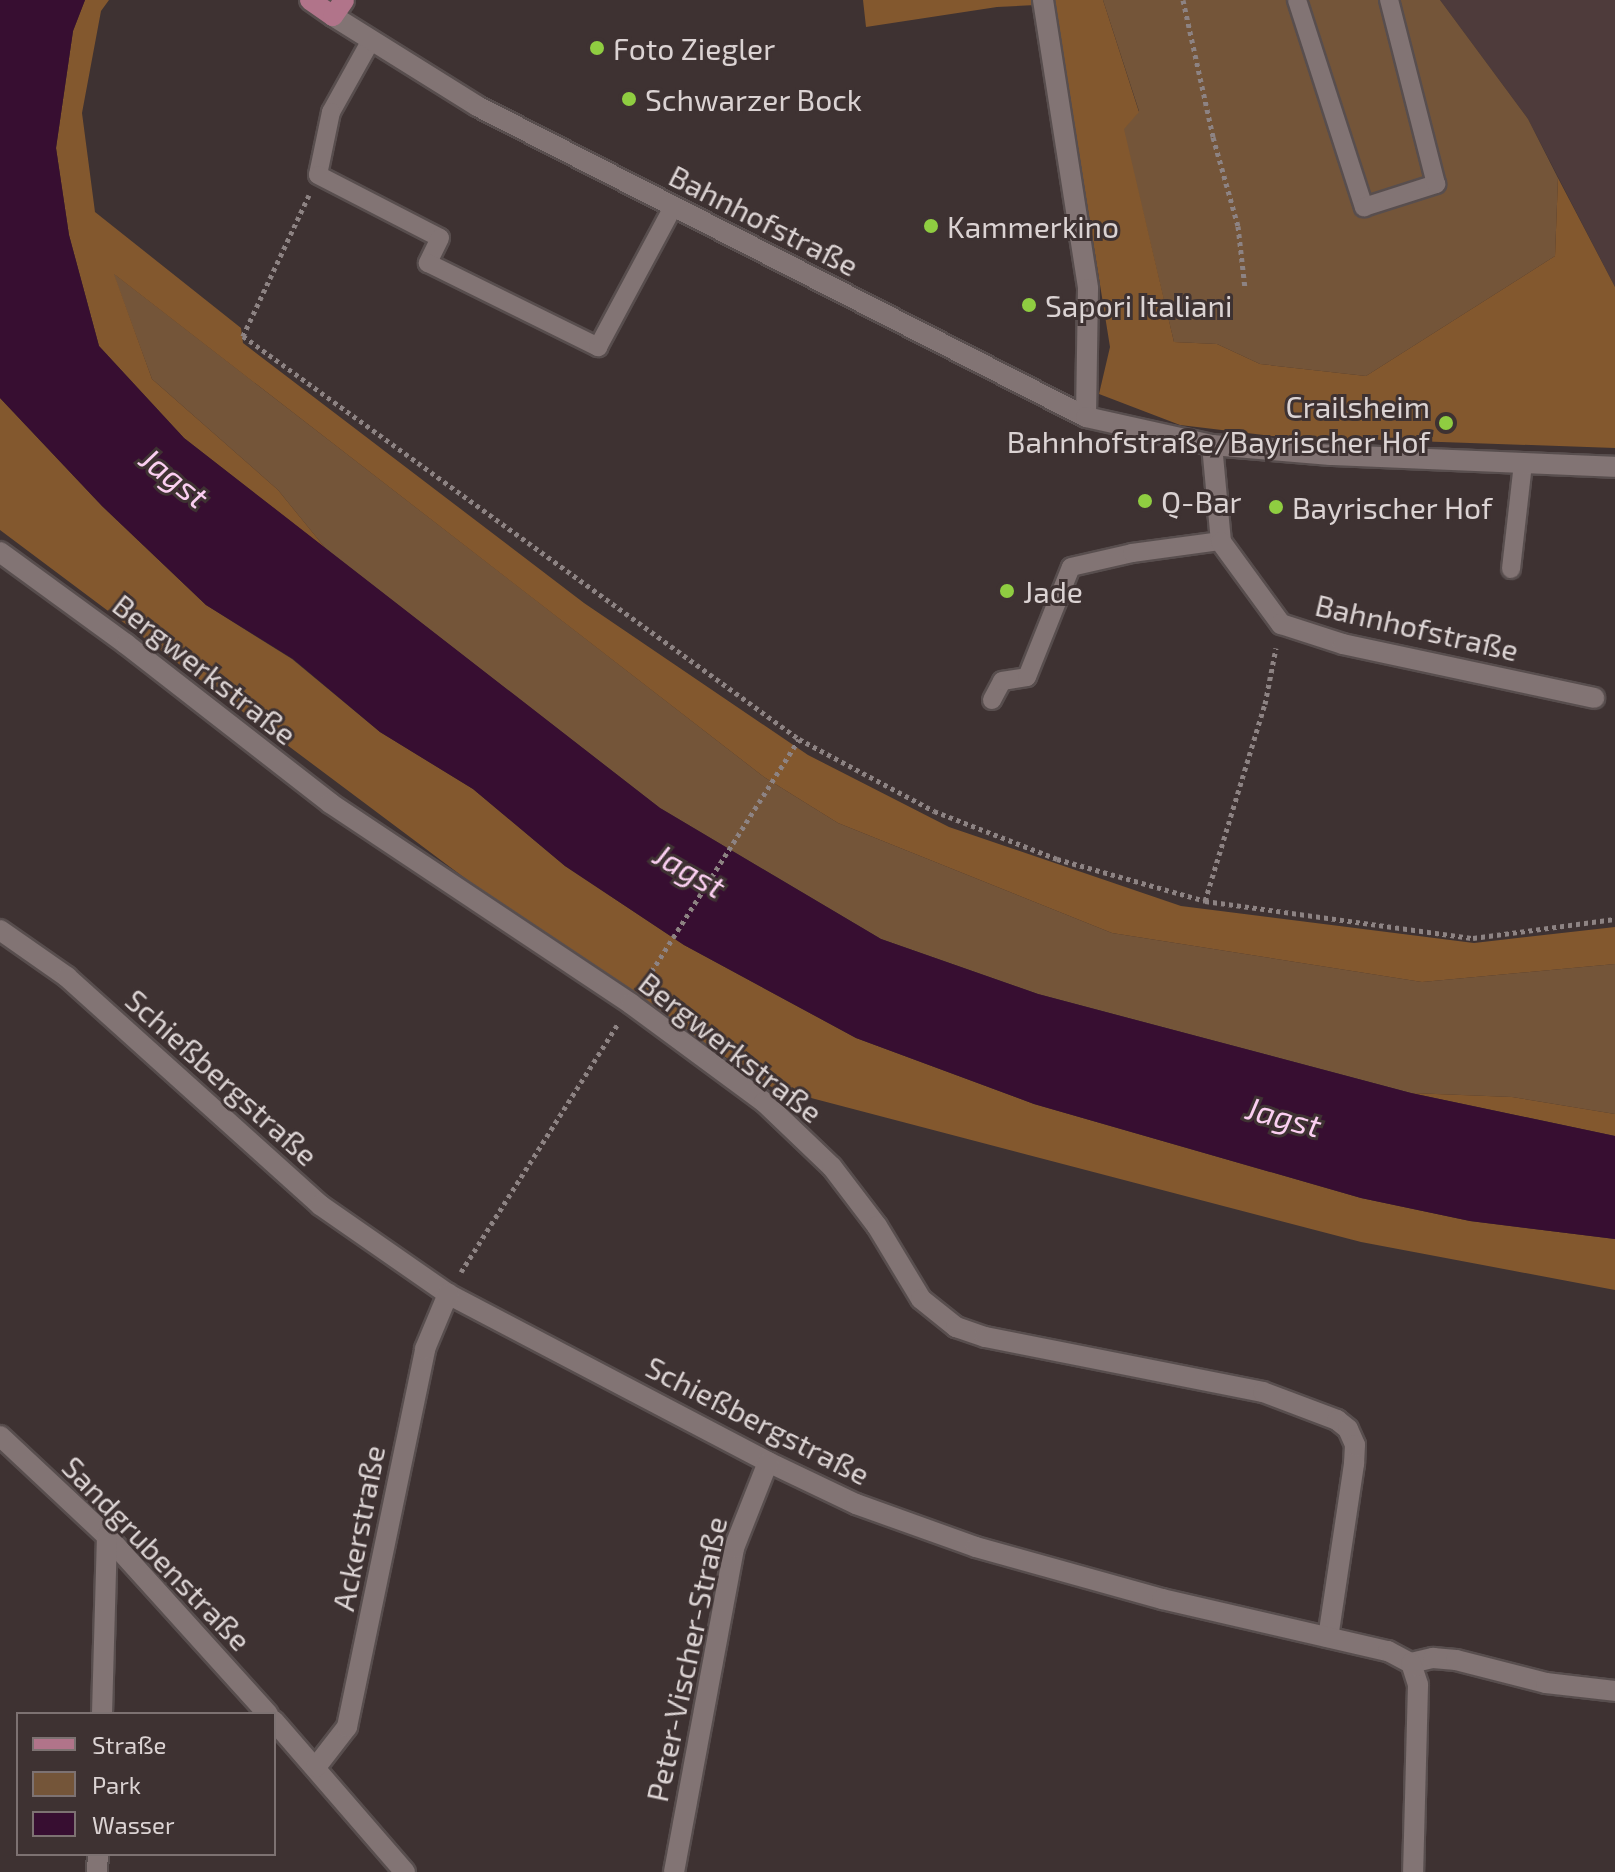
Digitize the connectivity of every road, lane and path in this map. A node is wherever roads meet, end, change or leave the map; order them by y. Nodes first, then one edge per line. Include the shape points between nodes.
1 (310, 0) edge
2 (1043, 0) edge
3 (1183, 0) edge
4 (1297, 0) edge
5 (1389, 0) edge
6 (338, 8) edge
7 (370, 42) junction
8 (318, 175) junction
9 (673, 207) junction
10 (1245, 288) dead end
11 (1086, 417) junction
12 (1212, 445) junction
13 (1523, 463) junction
14 (1615, 467) edge
15 (1221, 541) junction
16 (0, 552) edge
17 (1511, 569) dead end
18 (1281, 624) junction
19 (1594, 698) dead end
20 (992, 700) dead end
21 (799, 739) junction
22 (1205, 901) junction
23 (1615, 919) edge
24 (0, 930) edge
25 (648, 976) dead end
26 (631, 1004) junction
27 (448, 1294) junction
28 (0, 1436) edge
29 (768, 1462) junction
30 (107, 1536) junction
31 (1328, 1637) junction
32 (1411, 1663) junction
33 (1615, 1691) edge
34 (102, 1712) edge
35 (266, 1712) edge
36 (276, 1723) edge
37 (316, 1767) junction
38 (405, 1872) edge
39 (674, 1872) edge
40 (1413, 1872) edge

1 - 6 main road, Bahnhofstraße
2 - 11 street via 1088,289
3 - 10 path via 1238,226
4 - 5 lane via 1364,207 1436,184
6 - 7 street, Bahnhofstraße
7 - 8 lane via 331,112
7 - 9 street, Bahnhofstraße via 477,106
8 - 9 lane via 440,238 428,263 598,347
8 - 21 path via 243,336
9 - 11 street, Bahnhofstraße
11 - 12 street, Bahnhofstraße
12 - 13 street, Bahnhofstraße
12 - 15 street
13 - 14 street, Bahnhofstraße
13 - 17 lane
15 - 18 street, Bahnhofstraße
15 - 20 lane via 1071,567 1027,677 1002,681
16 - 26 street, Bergwerkstraße via 330,803
18 - 19 street, Bahnhofstraße via 1343,644
18 - 22 path via 1265,704
21 - 22 path via 934,811 1057,859
21 - 25 path
22 - 23 path via 1473,938
24 - 27 street, Schießbergstraße via 67,977 320,1205
26 - 27 path
26 - 31 street, Bergwerkstraße via 764,1102 832,1167 877,1226 921,1299 956,1327 1263,1392 1307,1406 1348,1429 1355,1445 1354,1464
27 - 29 street, Schießbergstraße
27 - 37 street, Ackerstraße via 425,1349 347,1727
28 - 30 street, Sandgrubenstraße
29 - 31 street, Schießbergstraße via 856,1504 976,1547 1162,1599
29 - 39 street, Peter-Vischer-Straße via 734,1548
30 - 34 street
30 - 35 street, Sandgrubenstraße
31 - 32 street, Schießbergstraße via 1388,1651
32 - 33 street, Schießbergstraße via 1456,1660 1546,1683
32 - 40 street via 1418,1685
36 - 37 street
37 - 38 street

